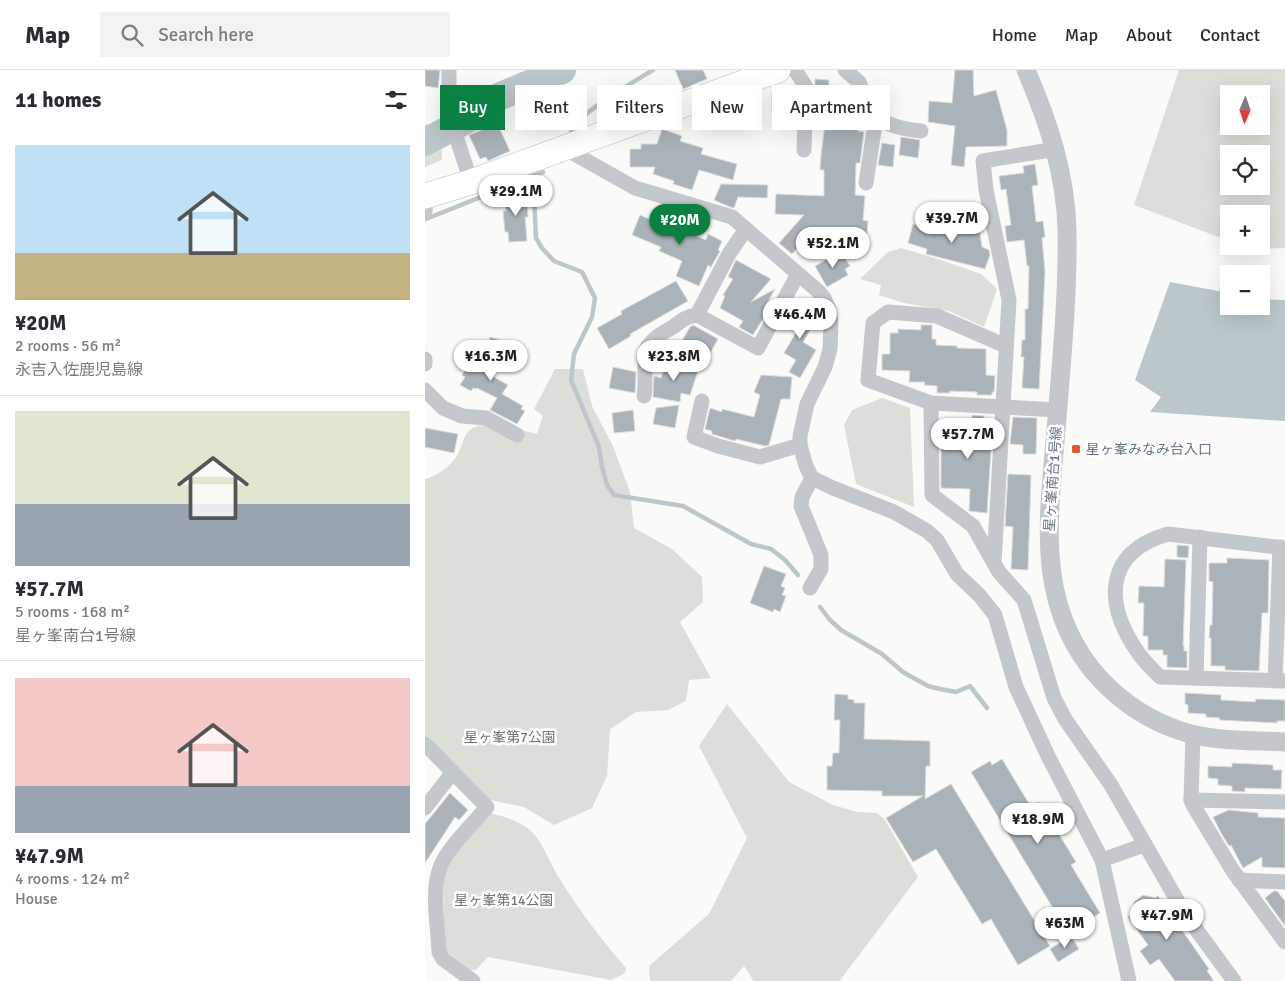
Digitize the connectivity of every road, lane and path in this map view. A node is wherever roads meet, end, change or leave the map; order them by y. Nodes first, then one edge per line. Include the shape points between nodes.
1 (449, 70) edge
2 (778, 70) edge
3 (795, 70) edge
4 (845, 70) edge
5 (1026, 70) edge
6 (860, 85) edge
7 (890, 125) edge
8 (874, 130) edge
9 (921, 131) dead end
10 (564, 148) junction
11 (1056, 149) junction
12 (804, 150) dead end
13 (471, 182) junction
14 (867, 183) dead end
15 (425, 202) edge
16 (746, 229) junction
17 (798, 274) junction
18 (697, 315) junction
19 (1007, 346) junction
20 (425, 359) edge
21 (425, 364) edge
22 (425, 390) edge
23 (644, 396) dead end
24 (702, 401) dead end
25 (931, 403) junction
26 (1003, 407) junction
27 (1058, 410) junction
28 (517, 435) dead end
29 (800, 445) junction
30 (812, 478) junction
31 (1200, 537) junction
32 (1283, 547) edge
33 (994, 563) junction
34 (809, 588) dead end
35 (1196, 678) junction
36 (1280, 681) edge
37 (1193, 735) junction
38 (1285, 742) edge
39 (425, 744) edge
40 (453, 772) junction
41 (1191, 800) junction
42 (1285, 802) edge
43 (425, 808) edge
44 (1144, 845) junction
45 (1102, 860) junction
46 (1239, 880) junction
47 (1285, 882) edge
48 (1285, 942) edge
49 (432, 952) edge
50 (473, 981) edge
51 (1129, 981) edge
52 (1234, 981) edge

1 - 13 street via 449,104
2 - 10 main road
3 - 12 street via 807,87
4 - 6 street
5 - 11 street, 星ヶ峯南台1号線
7 - 9 street
8 - 14 street
10 - 13 main road
10 - 16 street via 635,188 732,217
11 - 19 street via 983,161 986,190 1008,291
11 - 27 street, 星ヶ峯南台1号線 via 1067,229
13 - 15 main road
16 - 17 street
16 - 18 street
17 - 18 street via 758,348
17 - 29 street via 823,298 831,322 830,349 807,404 799,436
18 - 23 street via 655,338 647,348
19 - 25 street via 937,316 888,312 873,323 868,380
19 - 26 street
20 - 21 street
22 - 28 street via 443,408 462,416 486,418
24 - 29 street via 694,437 760,457
25 - 26 street
25 - 33 street via 932,495 973,526
26 - 27 street
26 - 33 street
27 - 37 street, 星ヶ峯南台1号線 via 1049,558 1052,583 1066,629 1079,653 1113,692 1137,710
29 - 30 street
30 - 34 street via 802,496 801,506 821,555 821,569
30 - 45 street via 894,512 927,531 937,540 957,574 995,615 1016,687
31 - 32 street
31 - 35 street
31 - 35 street via 1168,534 1154,538 1131,553 1115,579 1119,617 1139,654 1160,677
32 - 36 street
33 - 44 street via 1024,600 1054,698 1111,785
35 - 36 street
37 - 38 street, 星ヶ峯南台1号線
37 - 41 street
39 - 40 street
40 - 43 street
40 - 49 street via 487,807 440,866
41 - 42 street
41 - 46 street
44 - 45 street
44 - 52 street via 1185,914
45 - 51 street
46 - 47 street
46 - 48 street
49 - 50 street

